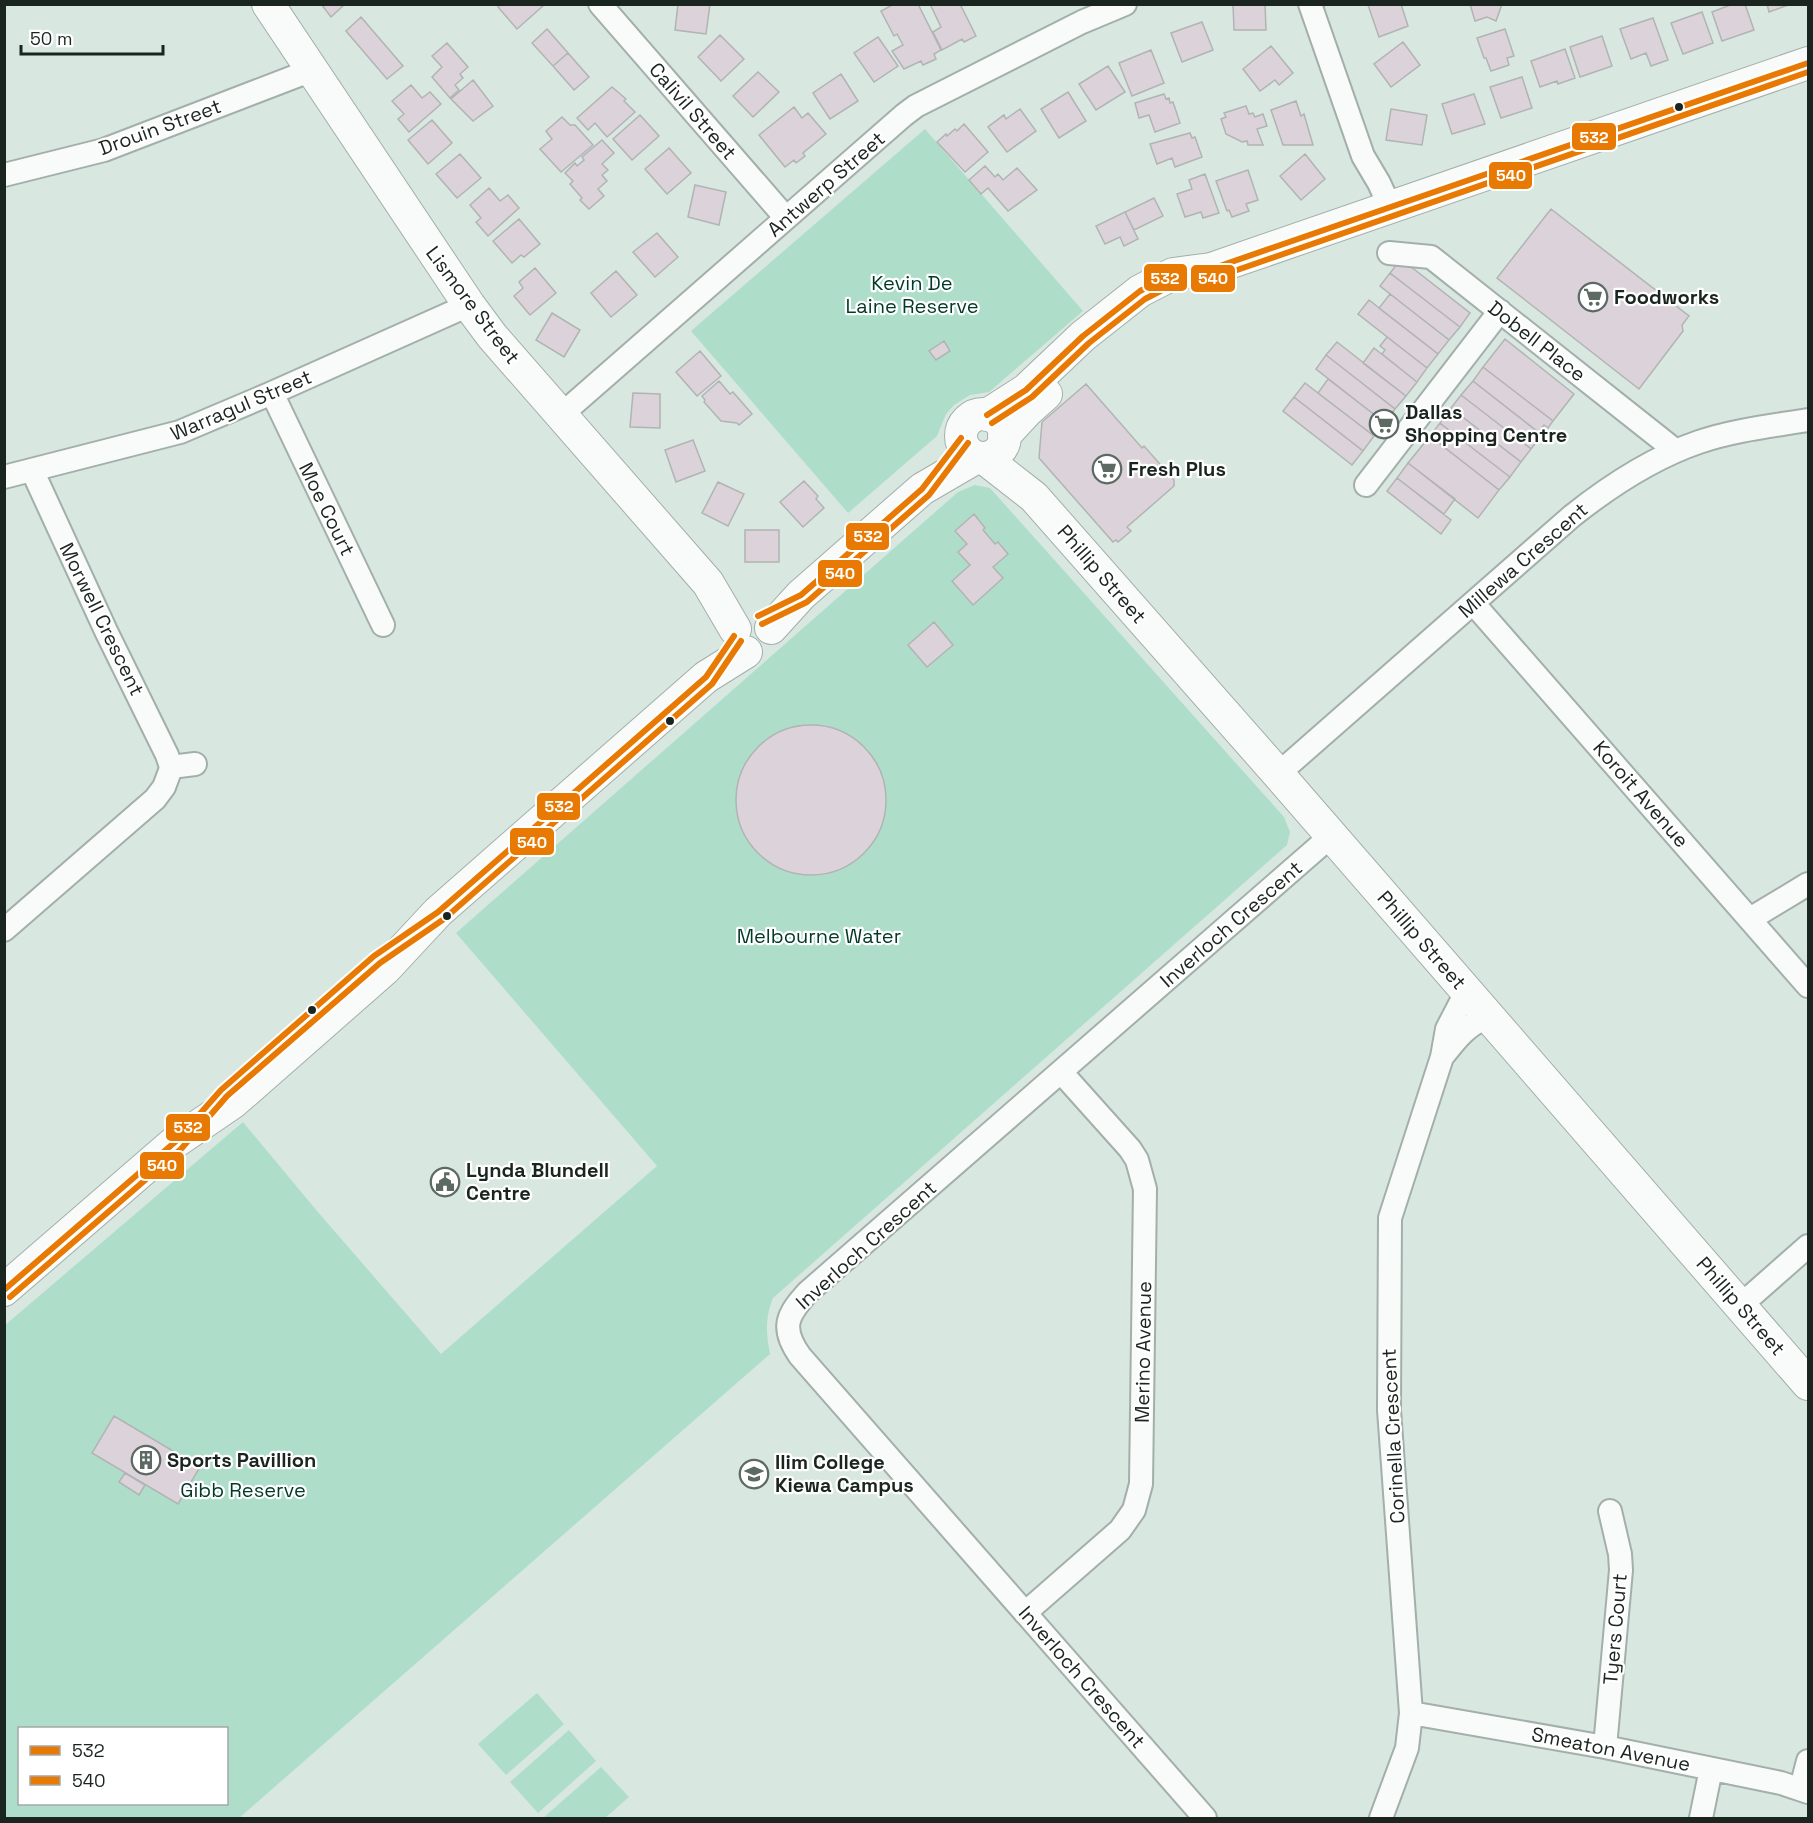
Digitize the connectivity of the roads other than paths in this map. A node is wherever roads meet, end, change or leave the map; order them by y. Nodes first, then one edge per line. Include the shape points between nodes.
1 (268, 4) edge
2 (1125, 4) edge
3 (1310, 4) edge
4 (612, 9) edge
5 (1809, 63) edge
6 (312, 70) junction
7 (4, 175) edge
8 (1381, 210) junction
9 (786, 218) junction
10 (1389, 253) dead end
11 (469, 305) junction
12 (1500, 311) junction
13 (272, 393) junction
14 (561, 415) junction
15 (1809, 420) edge
16 (986, 441) junction
17 (1676, 451) junction
18 (32, 470) junction
19 (4, 477) edge
20 (1366, 485) dead end
21 (1473, 603) junction
22 (383, 625) dead end
23 (749, 629) junction
24 (195, 764) dead end
25 (171, 767) junction
26 (1278, 774) junction
27 (1331, 836) junction
28 (1809, 884) edge
29 (1750, 919) junction
30 (4, 930) edge
31 (1809, 987) edge
32 (1479, 1005) junction
33 (1061, 1072) junction
34 (1809, 1246) edge
35 (4, 1290) edge
36 (1742, 1305) junction
37 (1809, 1384) edge
38 (1610, 1511) dead end
39 (1025, 1613) junction
40 (1411, 1713) junction
41 (1605, 1747) junction
42 (1809, 1761) edge
43 (1711, 1769) junction
44 (1805, 1790) edge
45 (1205, 1818) edge
46 (1381, 1818) edge
47 (1701, 1818) edge

1 - 6 street, Lismore Street
2 - 9 street, Antwerp Street via 916,106
3 - 8 street via 1363,156 1379,183
4 - 9 street, Calivil Street
5 - 8 street
6 - 7 street, Drouin Street via 104,150
6 - 11 street, Lismore Street
8 - 16 street via 1211,269 1132,318 1028,410
9 - 14 street, Antwerp Street
10 - 12 street, Dobell Place via 1431,257
11 - 13 street, Warragul Street
11 - 14 street, Lismore Street
12 - 17 street, Dobell Place
12 - 20 street
13 - 18 street, Warragul Street via 159,439
13 - 22 street, Moe Court
14 - 23 street, Lismore Street
15 - 17 street, Millewa Crescent via 1724,435
16 - 23 street via 922,489 801,595
16 - 26 street, Phillip Street
17 - 21 street, Millewa Crescent via 1623,477 1593,499
18 - 19 street, Warragul Street
18 - 25 street, Morwell Crescent
21 - 26 street, Millewa Crescent
21 - 29 street, Koroit Avenue
23 - 35 street via 706,677 438,912 374,957 221,1090 175,1142
24 - 25 street
25 - 30 street via 164,788 155,799
26 - 27 street, Phillip Street
27 - 32 street, Phillip Street
27 - 33 street, Inverloch Crescent
28 - 29 street
29 - 31 street, Koroit Avenue
32 - 36 street, Phillip Street
32 - 40 street, Corinella Crescent via 1453,1015 1447,1029 1442,1057 1390,1218 1389,1410
33 - 39 street, Merino Avenue via 1130,1149 1145,1189 1141,1484 1134,1510 1120,1530
33 - 39 street, Inverloch Crescent via 808,1292 787,1324 800,1356
34 - 36 street
36 - 37 street, Phillip Street
38 - 41 street, Tyers Court via 1621,1570
39 - 45 street, Inverloch Crescent
40 - 41 street, Smeaton Avenue
40 - 46 street, Corinella Crescent via 1407,1748
41 - 43 street, Smeaton Avenue
42 - 44 street
43 - 44 street, Smeaton Avenue
43 - 47 street

